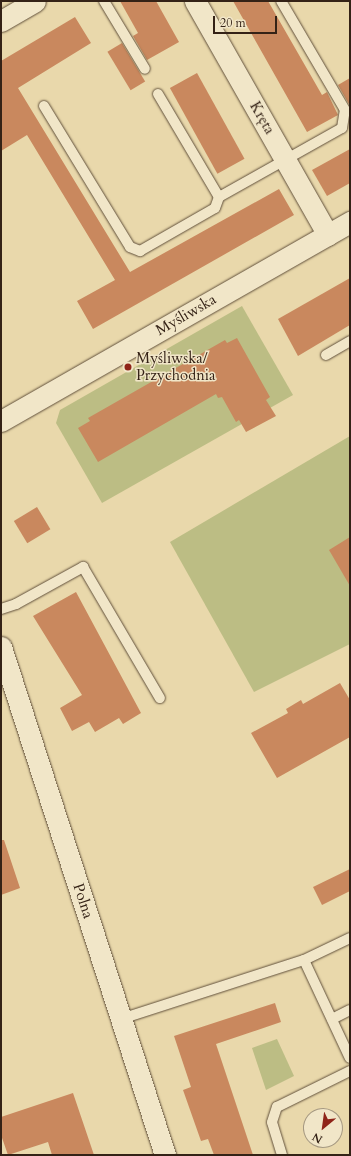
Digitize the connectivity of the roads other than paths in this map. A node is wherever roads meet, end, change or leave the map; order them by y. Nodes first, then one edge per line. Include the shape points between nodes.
1 (35, 1) edge
2 (104, 1) edge
3 (195, 1) edge
4 (281, 1) edge
5 (1, 21) edge
6 (145, 69) dead end
7 (158, 94) dead end
8 (44, 106) dead end
9 (286, 161) junction
10 (219, 197) junction
11 (350, 222) edge
12 (328, 235) junction
13 (350, 341) edge
14 (326, 355) dead end
15 (1, 420) edge
16 (1, 609) edge
17 (1, 647) edge
18 (160, 698) dead end
19 (350, 938) edge
20 (304, 960) junction
21 (350, 1010) edge
22 (332, 1018) junction
23 (121, 1019) junction
24 (350, 1058) edge
25 (350, 1071) edge
26 (165, 1155) edge
27 (282, 1155) edge

1 - 5 street
2 - 6 lane
3 - 9 street, Kręta
4 - 9 lane via 346,110 342,128
7 - 10 lane
8 - 10 lane via 130,247 140,251 215,208
9 - 10 lane
9 - 12 street, Kręta
11 - 12 street, Myśliwska
12 - 15 street, Myśliwska
13 - 14 lane
16 - 18 lane via 16,604 83,567
17 - 23 street, Polna
19 - 20 lane
20 - 22 lane
20 - 23 lane
21 - 22 lane
22 - 24 lane
23 - 26 street, Polna
25 - 27 lane via 283,1104 274,1111 273,1128

